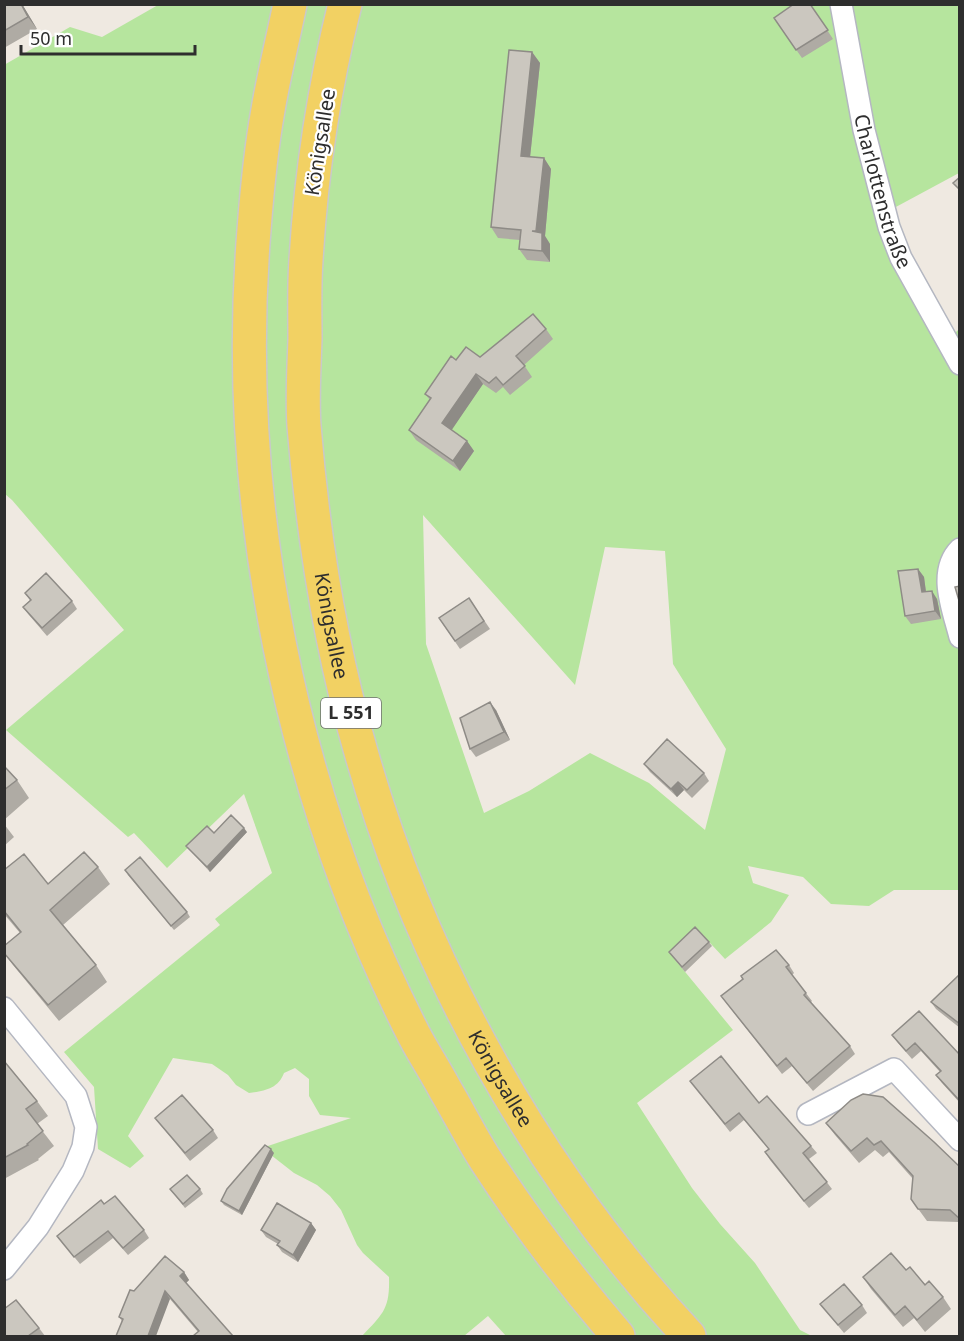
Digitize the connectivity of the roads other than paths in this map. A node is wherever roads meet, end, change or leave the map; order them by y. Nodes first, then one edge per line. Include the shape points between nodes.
1 (290, 4) edge
2 (345, 4) edge
3 (840, 4) edge
4 (960, 364) edge
5 (960, 549) edge
6 (960, 637) edge
7 (4, 1008) edge
8 (808, 1114) dead end
9 (960, 1140) edge
10 (4, 1269) edge
11 (618, 1336) edge
12 (689, 1336) edge

1 - 11 main road, L 551 via 268,111 254,231 250,321 251,421 260,521 274,620 297,719 338,855 414,1035 484,1157 579,1291
2 - 12 main road, Königsallee / L 551 via 322,113 312,189 305,264 304,422 317,542 338,660 361,752 390,842 421,919 490,1060 568,1187 664,1310
3 - 4 street, Charlottenstraße via 864,130 889,228 901,258
5 - 6 street via 952,556 946,576
7 - 10 street via 76,1096 86,1127 81,1155 73,1171 38,1227
8 - 9 street via 894,1069

